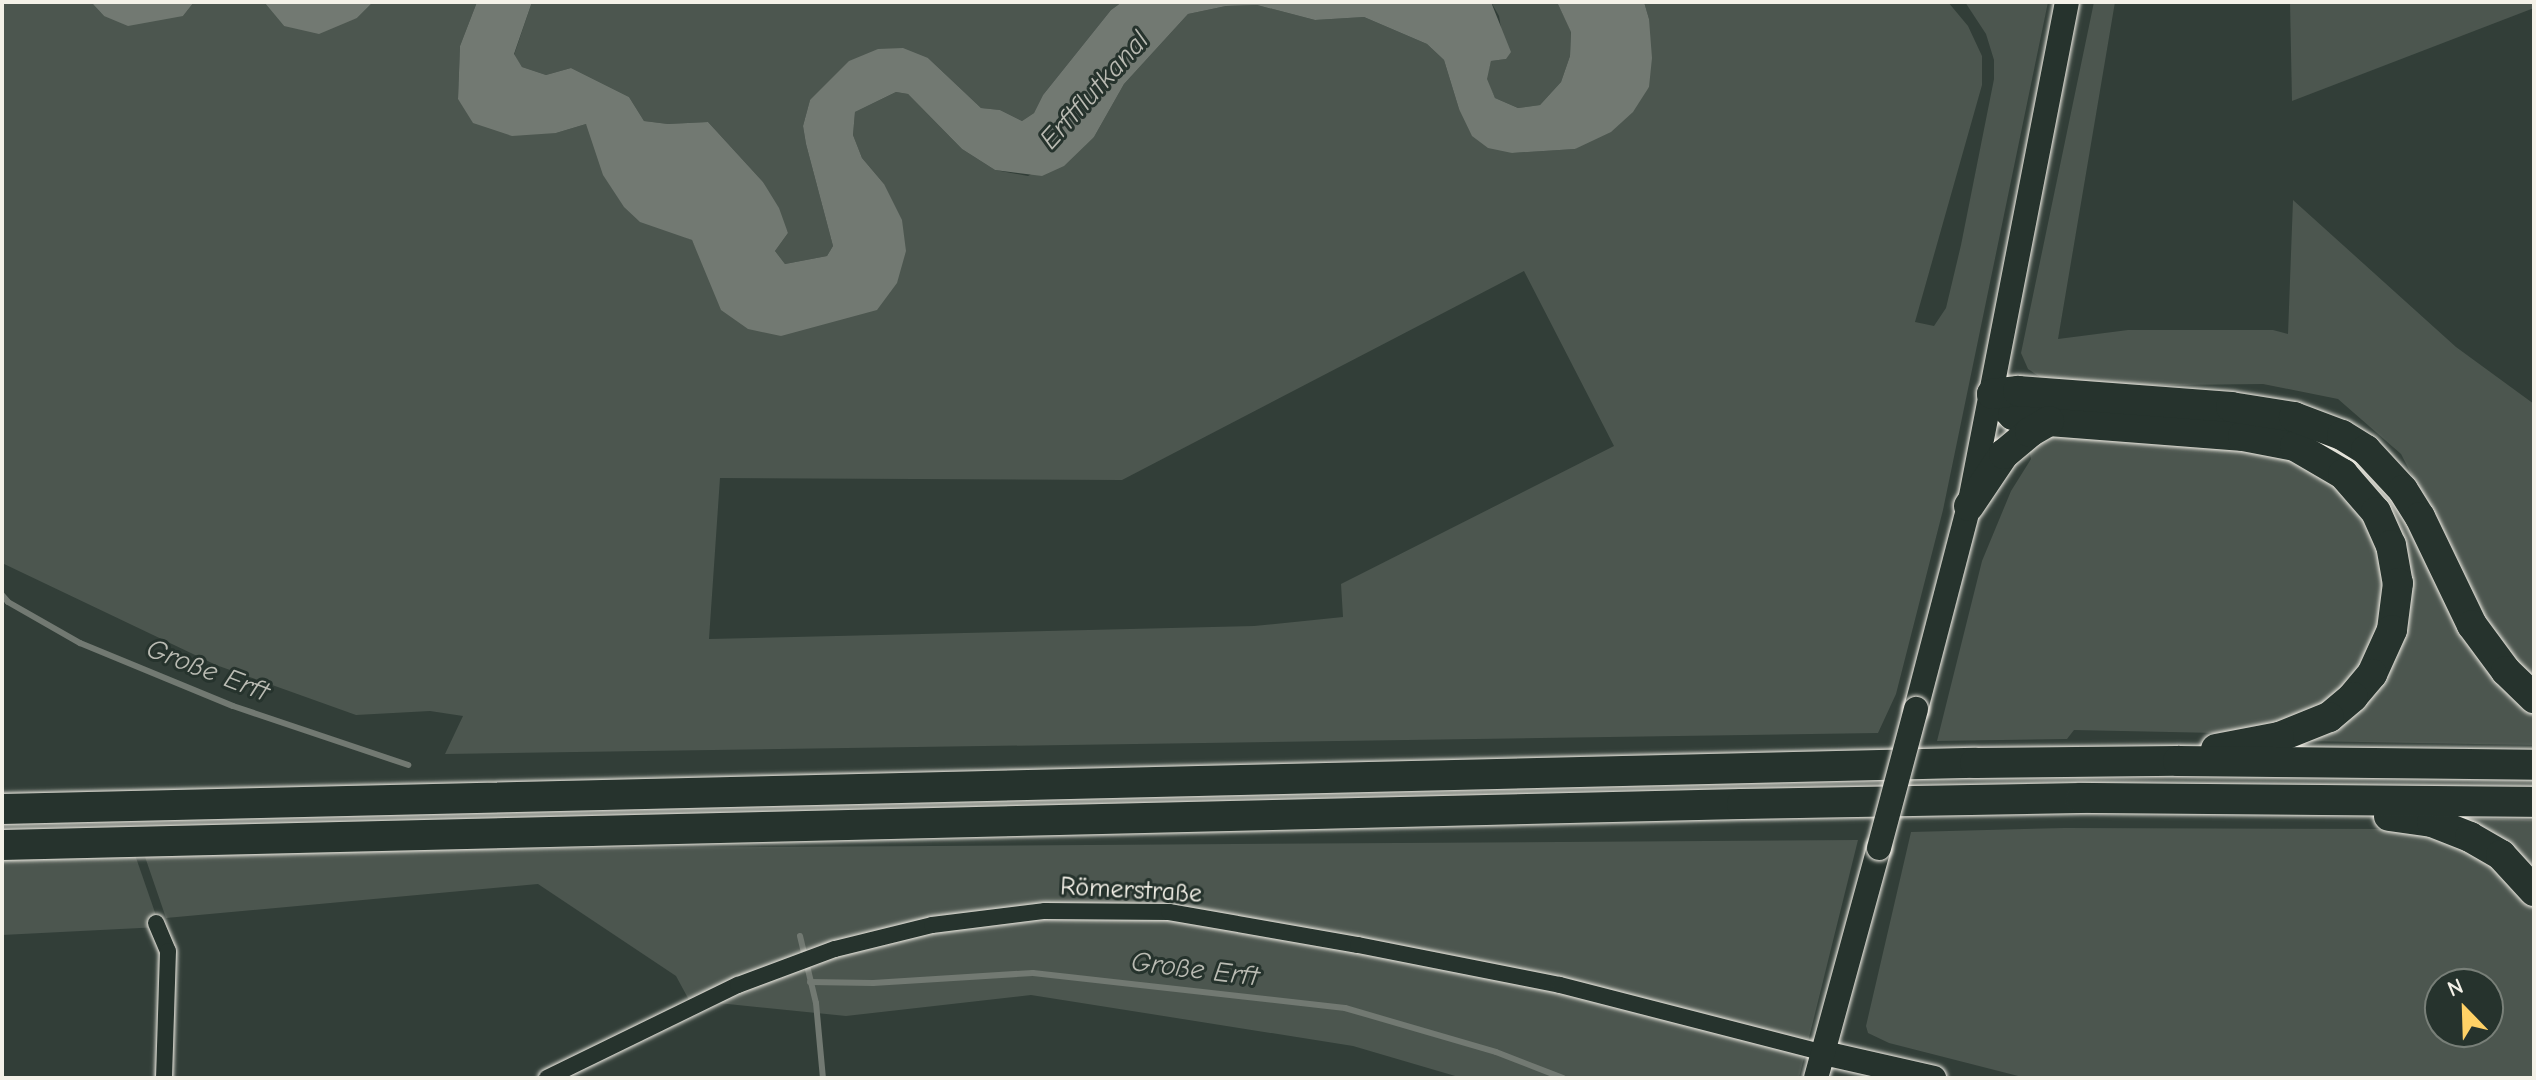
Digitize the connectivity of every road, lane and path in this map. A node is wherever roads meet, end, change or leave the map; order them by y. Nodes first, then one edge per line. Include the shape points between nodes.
1 (2067, 2) edge
2 (1992, 394) junction
3 (2049, 421) junction
4 (1969, 506) junction
5 (2534, 698) edge
6 (2178, 761) junction
7 (2534, 765) edge
8 (2325, 800) junction
9 (2534, 802) edge
10 (2, 809) edge
11 (2, 845) edge
12 (2534, 891) edge
13 (156, 923) dead end
14 (1824, 1053) junction
15 (164, 1078) edge
16 (547, 1078) edge
17 (1816, 1078) edge
18 (1934, 1078) edge

1 - 2 main road
2 - 3 highway via 2013,415
2 - 4 main road
2 - 5 highway via 2018,391 2231,407 2294,417 2342,435 2366,450 2403,490 2472,625
3 - 4 highway via 2004,454
3 - 6 highway via 2243,436 2295,446 2343,474 2385,528 2395,562 2397,607 2383,655 2353,697 2306,728
4 - 14 main road, bridge
6 - 7 highway
6 - 10 highway
8 - 9 highway
8 - 11 highway via 1742,804
8 - 12 highway via 2432,822 2470,837 2501,855
13 - 15 street via 168,951
14 - 16 street, Römerstraße via 1560,985 1358,945 1169,912 1045,911 932,925 835,949 738,985
14 - 17 main road
14 - 18 main road

